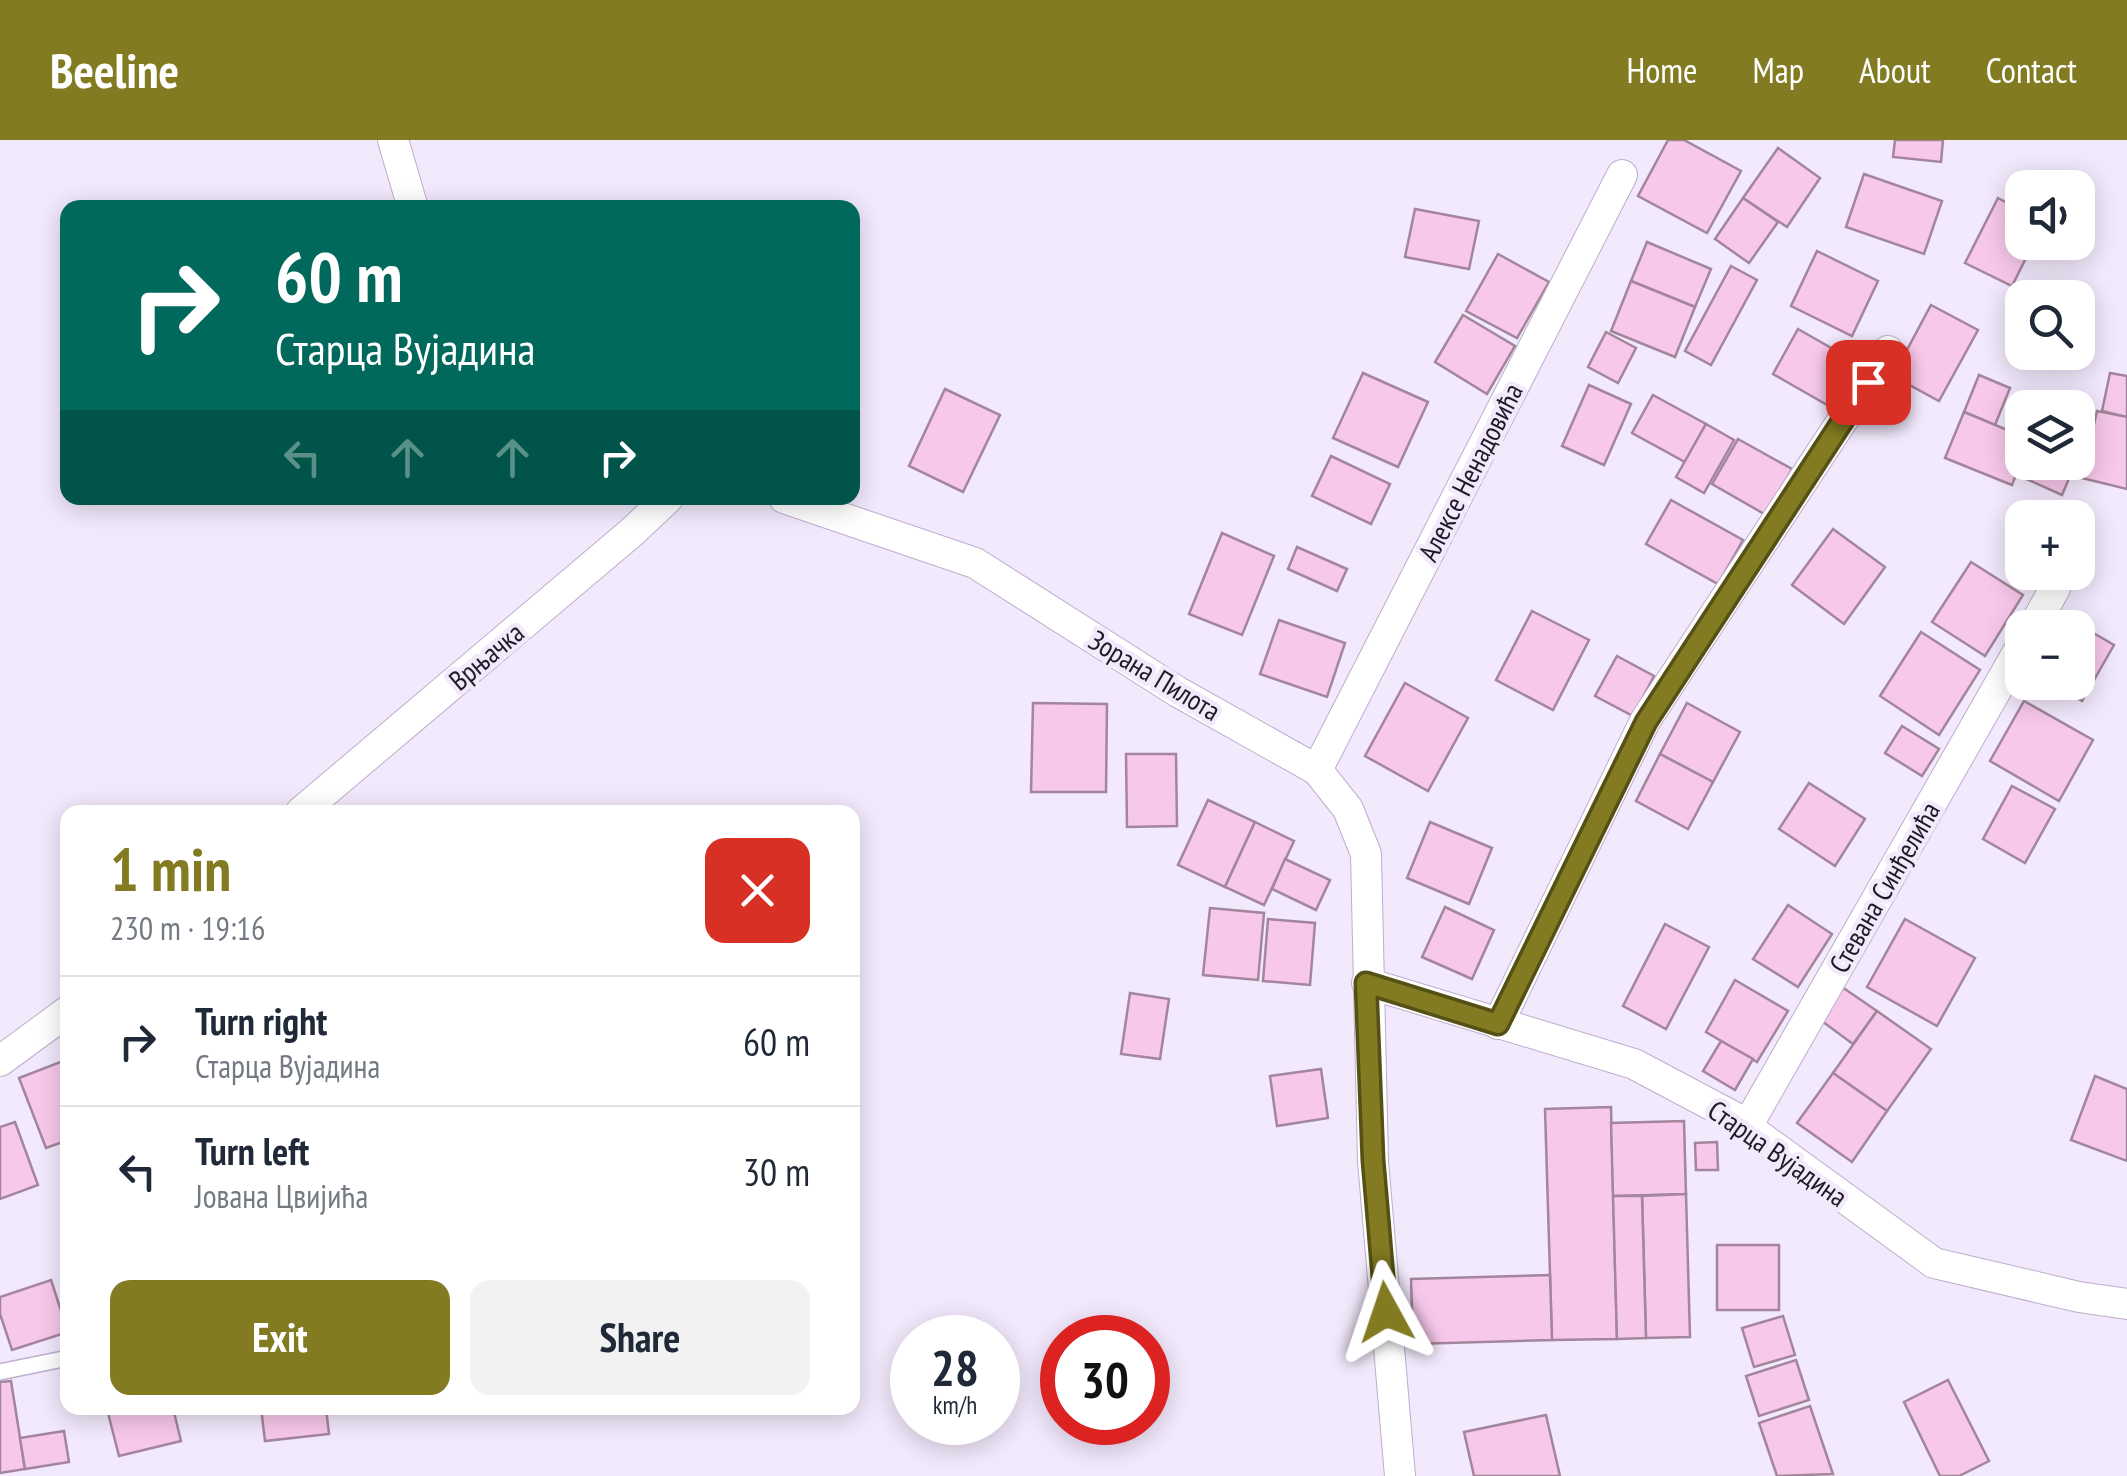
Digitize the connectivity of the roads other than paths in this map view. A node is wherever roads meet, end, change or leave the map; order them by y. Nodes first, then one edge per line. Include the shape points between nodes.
1 (393, 140) edge
2 (1622, 175) dead end
3 (411, 200) edge
4 (1888, 351) dead end
5 (661, 505) edge
6 (805, 505) edge
7 (2005, 676) edge
8 (1317, 770) junction
9 (310, 805) edge
10 (1366, 983) junction
11 (60, 1017) edge
12 (1498, 1024) junction
13 (0, 1060) edge
14 (1746, 1128) junction
15 (2127, 1304) edge
16 (60, 1360) edge
17 (0, 1372) edge
18 (1400, 1476) edge

1 - 3 street
2 - 8 street, Алексе Ненадовића
4 - 12 street via 1646,722
5 - 9 street, Врњачка
6 - 8 street, Зорана Пилота via 975,562 1178,692
7 - 14 street, Стевана Синђелића
8 - 10 street, Зорана Пилота via 1348,810 1366,854
10 - 12 street, Старца Вујадина
10 - 18 street, Зорана Пилота via 1373,1160
11 - 13 street
12 - 14 street, Старца Вујадина via 1634,1064
14 - 15 street, Старца Вујадина via 1934,1263
16 - 17 lane

